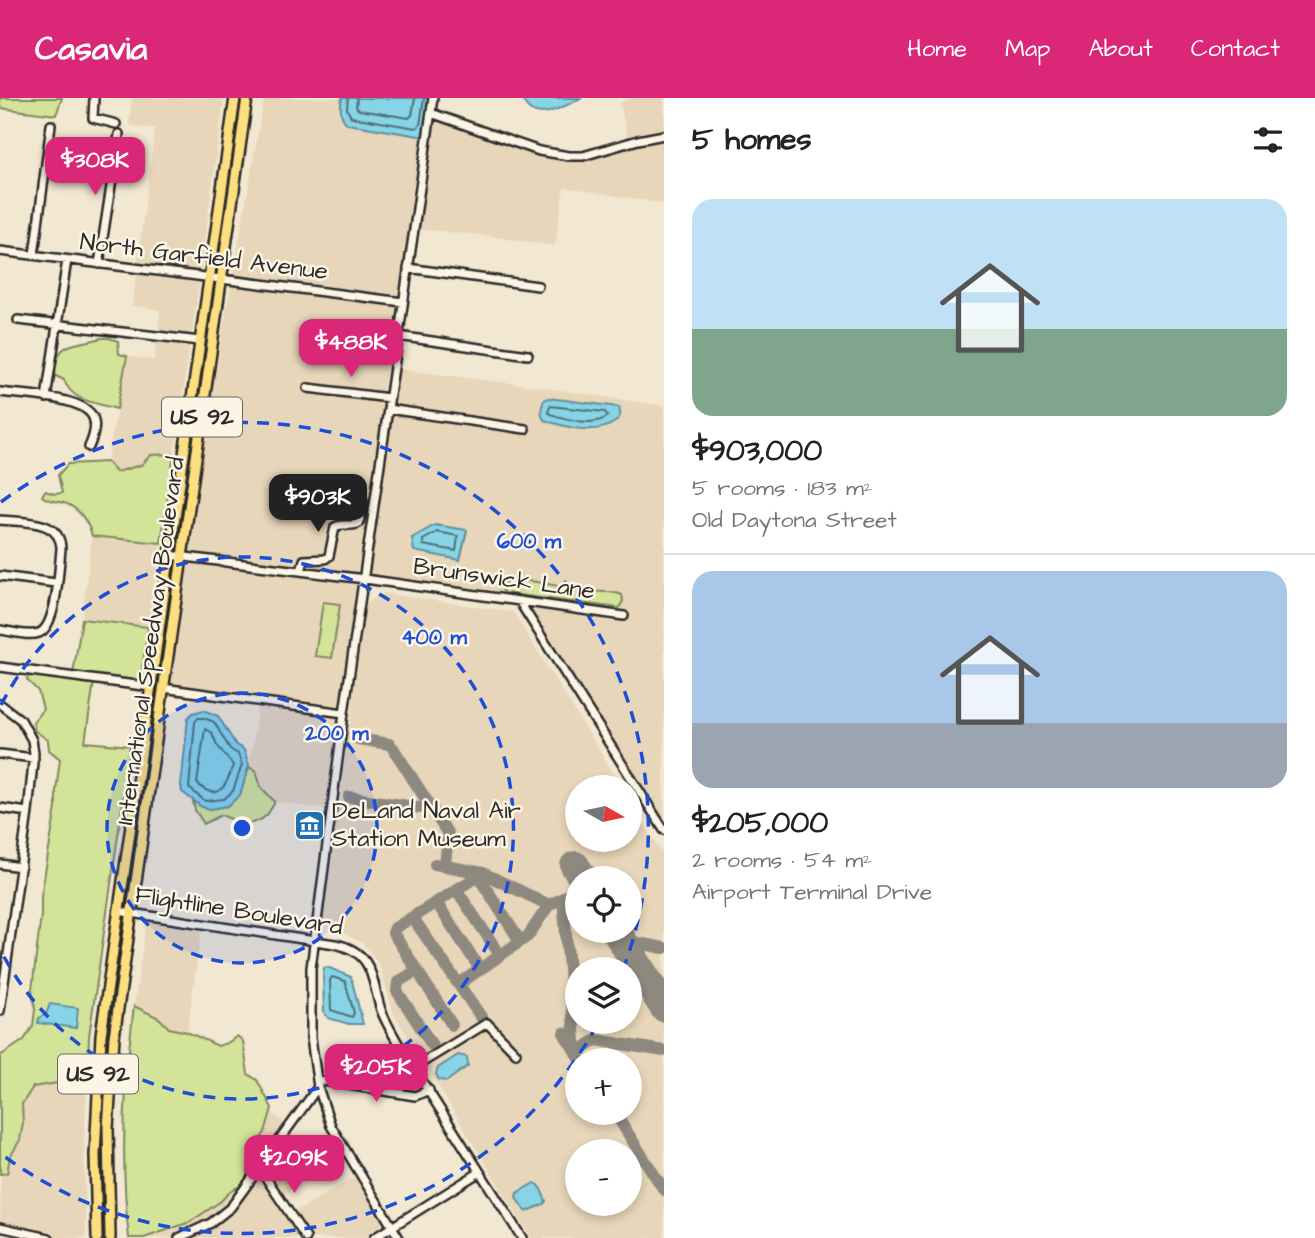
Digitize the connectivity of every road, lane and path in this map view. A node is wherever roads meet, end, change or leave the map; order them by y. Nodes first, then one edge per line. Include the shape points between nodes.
1 (94, 98) edge
2 (235, 98) edge
3 (247, 98) edge
4 (433, 98) edge
5 (431, 113) junction
6 (116, 124) dead end
7 (231, 124) junction
8 (51, 125) dead end
9 (119, 134) dead end
10 (664, 135) edge
11 (241, 143) junction
12 (228, 145) junction
13 (239, 160) junction
14 (0, 251) edge
15 (34, 255) junction
16 (67, 260) junction
17 (99, 264) junction
18 (408, 268) junction
19 (209, 276) junction
20 (222, 277) junction
21 (538, 286) dead end
22 (403, 302) junction
23 (18, 320) dead end
24 (57, 324) junction
25 (398, 336) junction
26 (200, 341) junction
27 (528, 355) dead end
28 (308, 388) dead end
29 (0, 392) edge
30 (46, 398) junction
31 (390, 398) junction
32 (388, 409) junction
33 (525, 429) dead end
34 (89, 447) dead end
35 (363, 501) dead end
36 (0, 520) edge
37 (169, 555) junction
38 (182, 557) junction
39 (301, 571) junction
40 (0, 576) edge
41 (365, 579) junction
42 (57, 583) junction
43 (519, 601) junction
44 (624, 616) dead end
45 (0, 630) edge
46 (0, 667) edge
47 (153, 668) junction
48 (150, 687) junction
49 (163, 688) junction
50 (0, 704) edge
51 (161, 708) junction
52 (344, 713) junction
53 (0, 754) edge
54 (34, 758) junction
55 (0, 808) edge
56 (28, 812) junction
57 (664, 830) edge
58 (0, 864) edge
59 (21, 867) junction
60 (118, 911) junction
61 (132, 913) junction
62 (313, 941) junction
63 (0, 1011) edge
64 (516, 1053) dead end
65 (99, 1065) junction
66 (111, 1065) junction
67 (415, 1067) junction
68 (318, 1084) junction
69 (429, 1090) junction
70 (259, 1172) junction
71 (480, 1172) junction
72 (0, 1227) edge
73 (393, 1227) junction
74 (184, 1237) edge
75 (49, 1238) edge
76 (97, 1238) edge
77 (110, 1238) edge
78 (306, 1238) edge
79 (374, 1238) edge
80 (400, 1238) edge
81 (522, 1238) edge

1 - 6 street via 93,118
2 - 7 main road, International Speedway Boulevard / US 92
3 - 11 main road, International Speedway Boulevard / US 92
4 - 5 street
5 - 10 street via 539,151 569,156
5 - 18 street
7 - 11 main road
7 - 12 main road, International Speedway Boulevard / US 92
8 - 15 street
9 - 17 street
11 - 13 main road, International Speedway Boulevard / US 92
12 - 13 main road
12 - 19 main road, International Speedway Boulevard / US 92
13 - 20 main road, International Speedway Boulevard / US 92
14 - 15 street, North Garfield Avenue
15 - 16 street, North Garfield Avenue
16 - 17 street, North Garfield Avenue
16 - 24 street
17 - 19 street, North Garfield Avenue
18 - 21 street
18 - 22 street
19 - 20 street, North Garfield Avenue
19 - 26 main road, International Speedway Boulevard / US 92
20 - 22 street, North Garfield Avenue
20 - 38 main road, International Speedway Boulevard / US 92
22 - 25 street
23 - 24 street
24 - 26 street
24 - 30 street
25 - 27 street
25 - 31 street
26 - 37 main road, International Speedway Boulevard / US 92
28 - 31 street
29 - 30 street
30 - 34 street via 67,401 91,414 94,435
31 - 32 street
32 - 33 street
32 - 41 street
35 - 39 street via 359,523 335,527 329,556 304,559
36 - 42 street via 42,525 56,532 61,542
37 - 38 street, Brunswick Lane
37 - 47 main road, International Speedway Boulevard / US 92
38 - 39 street, Brunswick Lane
38 - 49 main road, International Speedway Boulevard / US 92
39 - 41 street, Brunswick Lane
40 - 42 street
41 - 43 street, Brunswick Lane
41 - 52 street
42 - 45 street via 51,620 45,629 33,634
43 - 44 street, Brunswick Lane
43 - 57 street
46 - 48 street
47 - 48 main road, International Speedway Boulevard / US 92
47 - 49 main road
48 - 51 main road
48 - 60 main road, International Speedway Boulevard / US 92
49 - 51 main road, International Speedway Boulevard / US 92
49 - 52 street
50 - 54 street via 21,720 32,740
51 - 61 main road, International Speedway Boulevard / US 92
52 - 62 street
53 - 54 street
54 - 56 street
55 - 56 street
56 - 59 street
58 - 59 street
59 - 63 street
60 - 61 street, Flightline Boulevard
60 - 65 main road, International Speedway Boulevard / US 92
61 - 62 street, Flightline Boulevard
61 - 66 main road, International Speedway Boulevard / US 92
62 - 67 street, Flightline Boulevard via 343,945 362,957 373,975 386,1021
62 - 68 street via 311,1038
64 - 67 street via 487,1023
65 - 66 street
65 - 76 main road, International Speedway Boulevard / US 92
66 - 77 main road, International Speedway Boulevard / US 92
67 - 69 street, Flightline Boulevard
68 - 69 street via 415,1096
68 - 70 street
68 - 73 street via 331,1126
69 - 71 street, Flightline Boulevard
70 - 74 street via 231,1208
70 - 78 street
71 - 73 street
71 - 81 street, Flightline Boulevard
72 - 75 street
73 - 79 street
73 - 80 street

